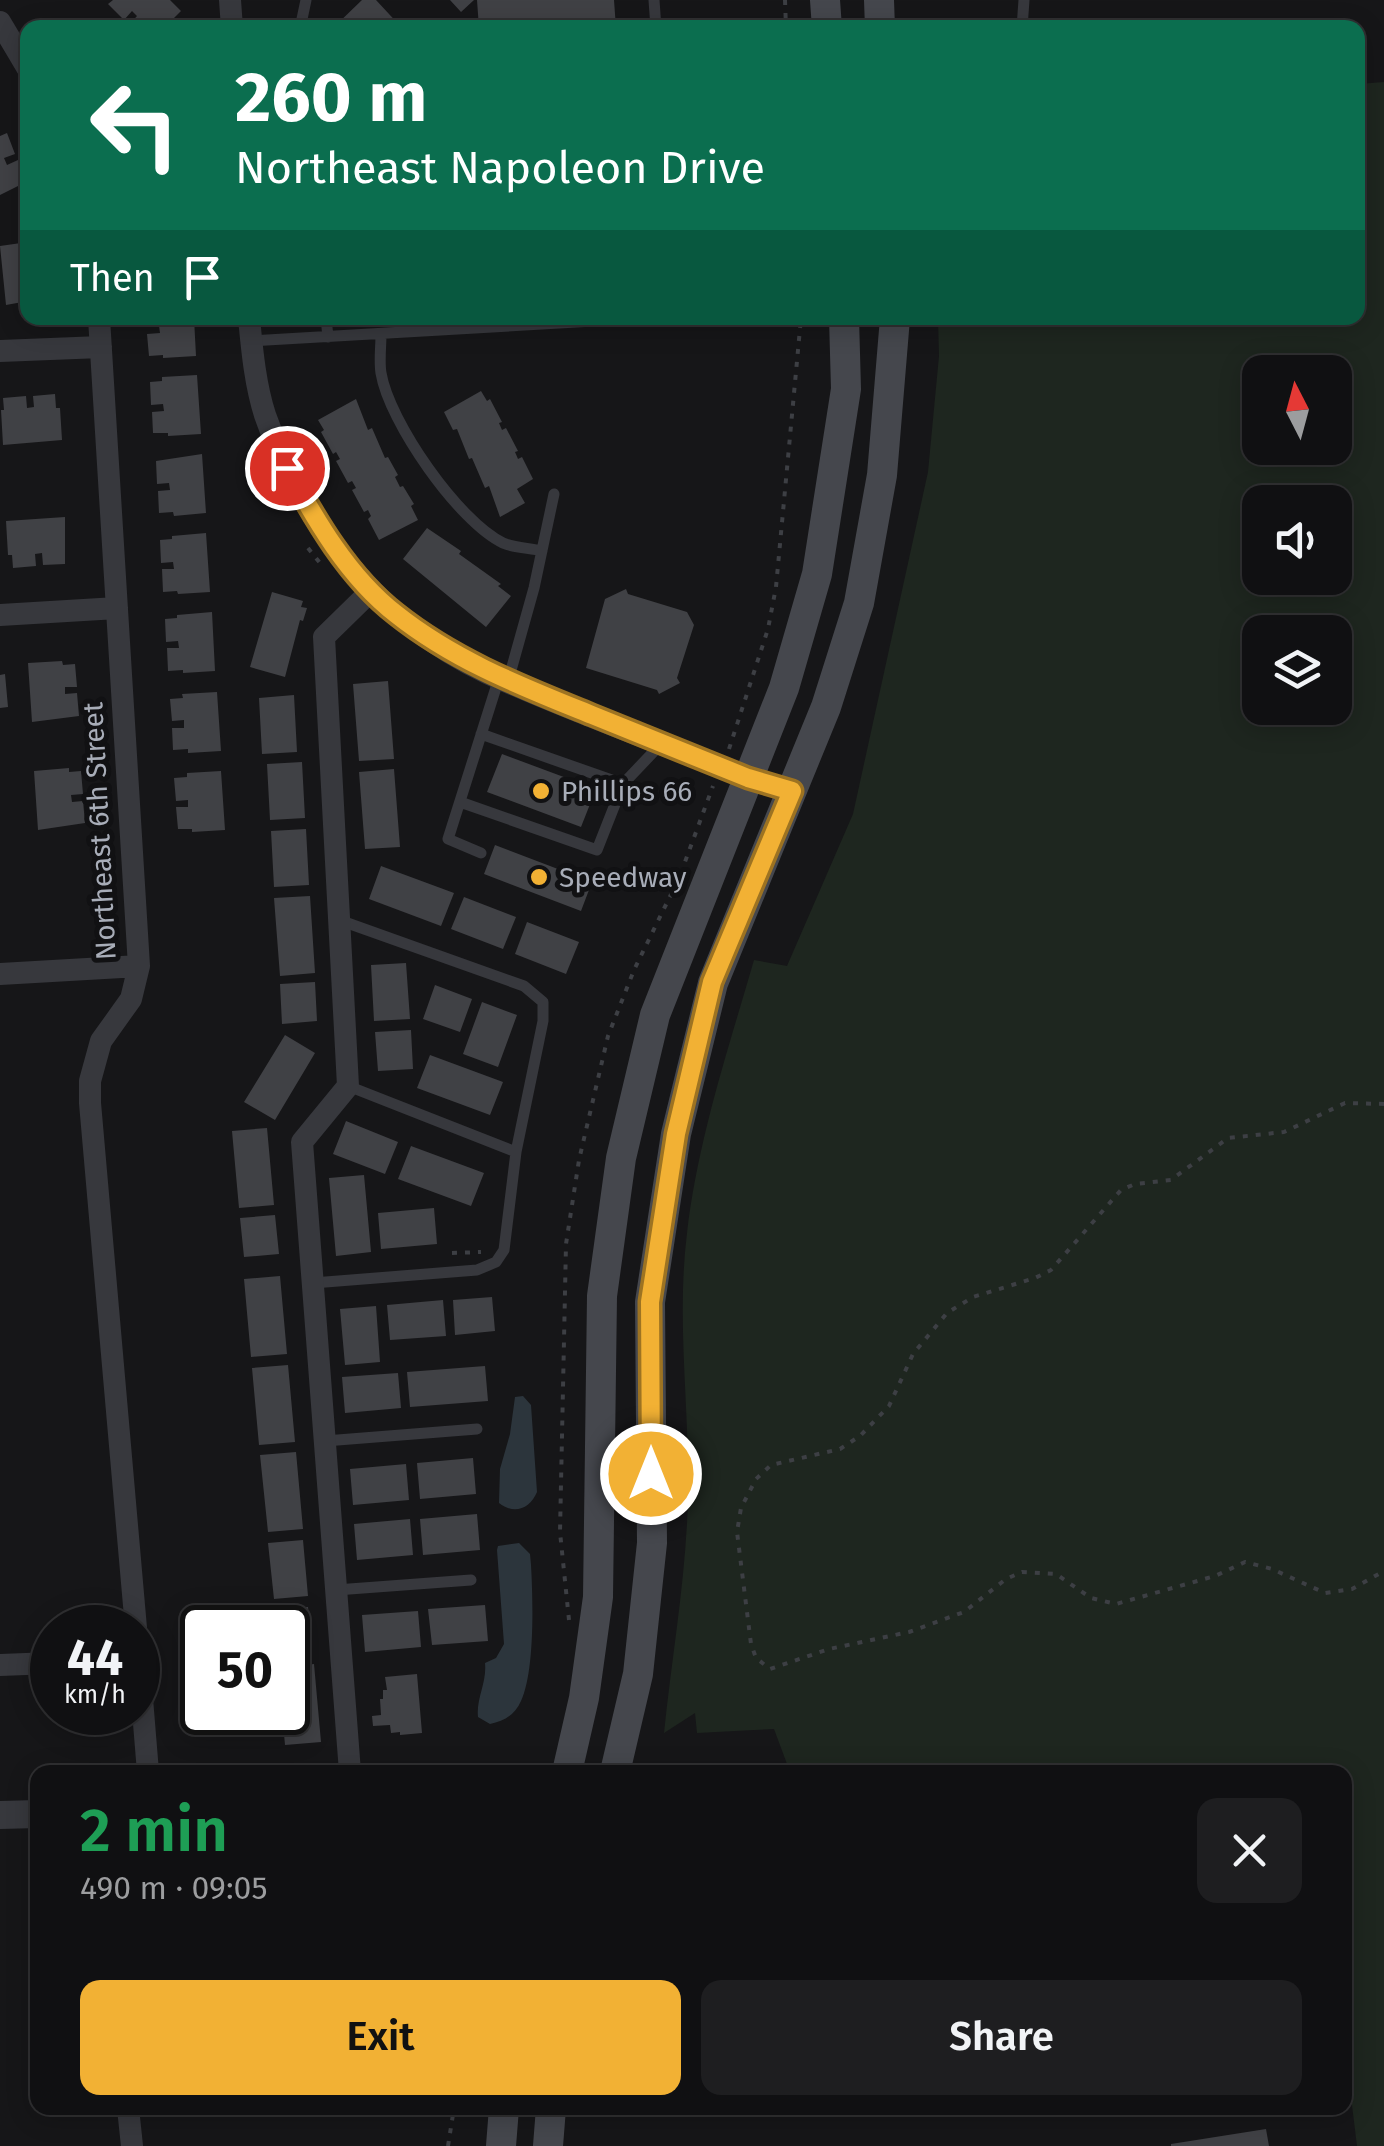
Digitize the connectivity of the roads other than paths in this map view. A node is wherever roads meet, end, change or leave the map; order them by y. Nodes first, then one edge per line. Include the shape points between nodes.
1 (0, 22) edge
2 (20, 57) edge
3 (99, 325) edge
4 (327, 325) edge
5 (530, 325) edge
6 (844, 325) edge
7 (894, 325) edge
8 (250, 329) edge
9 (381, 334) junction
10 (328, 337) junction
11 (101, 347) junction
12 (0, 352) edge
13 (554, 494) dead end
14 (542, 551) junction
15 (372, 590) junction
16 (117, 608) junction
17 (0, 616) edge
18 (503, 679) junction
19 (481, 734) junction
20 (661, 743) junction
21 (748, 778) junction
22 (623, 784) junction
23 (792, 791) junction
24 (505, 799) dead end
25 (460, 802) junction
26 (534, 810) dead end
27 (499, 816) junction
28 (559, 820) dead end
29 (528, 826) junction
30 (553, 835) junction
31 (481, 853) dead end
32 (340, 920) junction
33 (138, 966) junction
34 (0, 974) edge
35 (348, 1086) junction
36 (516, 1152) junction
37 (313, 1283) junction
38 (476, 1428) dead end
39 (325, 1440) junction
40 (471, 1580) dead end
41 (336, 1590) junction
42 (134, 1605) edge
43 (30, 1663) edge
44 (0, 1665) edge
45 (145, 1735) edge
46 (147, 1765) edge
47 (349, 1765) edge
48 (569, 1765) edge
49 (617, 1765) edge
50 (30, 1814) edge
51 (0, 1815) edge
52 (129, 2115) edge
53 (503, 2115) edge
54 (551, 2115) edge
55 (132, 2146) edge
56 (501, 2146) edge
57 (548, 2146) edge

1 - 2 street
3 - 11 street, Northeast 6th Street
4 - 10 lane
5 - 9 lane
6 - 21 main road via 846,389 817,574 784,688
7 - 23 main road via 882,476 859,603
8 - 10 lane
8 - 15 street via 264,412 287,468 317,523
9 - 10 lane
9 - 14 lane via 387,394 442,488 504,543
11 - 12 street
11 - 16 street, Northeast 6th Street
13 - 14 lane
14 - 18 lane
15 - 18 street via 438,644
15 - 32 street via 324,637
16 - 17 street
16 - 33 street, Northeast 6th Street
18 - 19 lane
18 - 20 street
19 - 22 lane via 575,774
19 - 25 lane
20 - 21 street
20 - 22 lane
21 - 23 street
21 - 48 main road via 654,1015 621,1158 602,1296 598,1597
22 - 30 lane via 597,850
23 - 49 main road via 712,982 676,1134 650,1302 652,1543 638,1674
24 - 27 lane
25 - 27 lane
25 - 31 lane via 448,839
26 - 29 lane
27 - 29 lane
28 - 30 lane
29 - 30 lane
32 - 35 street
32 - 36 lane via 524,986 543,1002
33 - 34 street
33 - 42 street, Northeast 6th Street via 131,999 101,1041 90,1081
35 - 36 lane
35 - 37 street via 302,1142
36 - 37 lane via 504,1250 496,1262 476,1270
37 - 39 street
38 - 39 lane
39 - 41 street
40 - 41 lane
41 - 47 street
43 - 44 street
45 - 46 street
50 - 51 street
52 - 55 street
53 - 56 main road
54 - 57 main road

